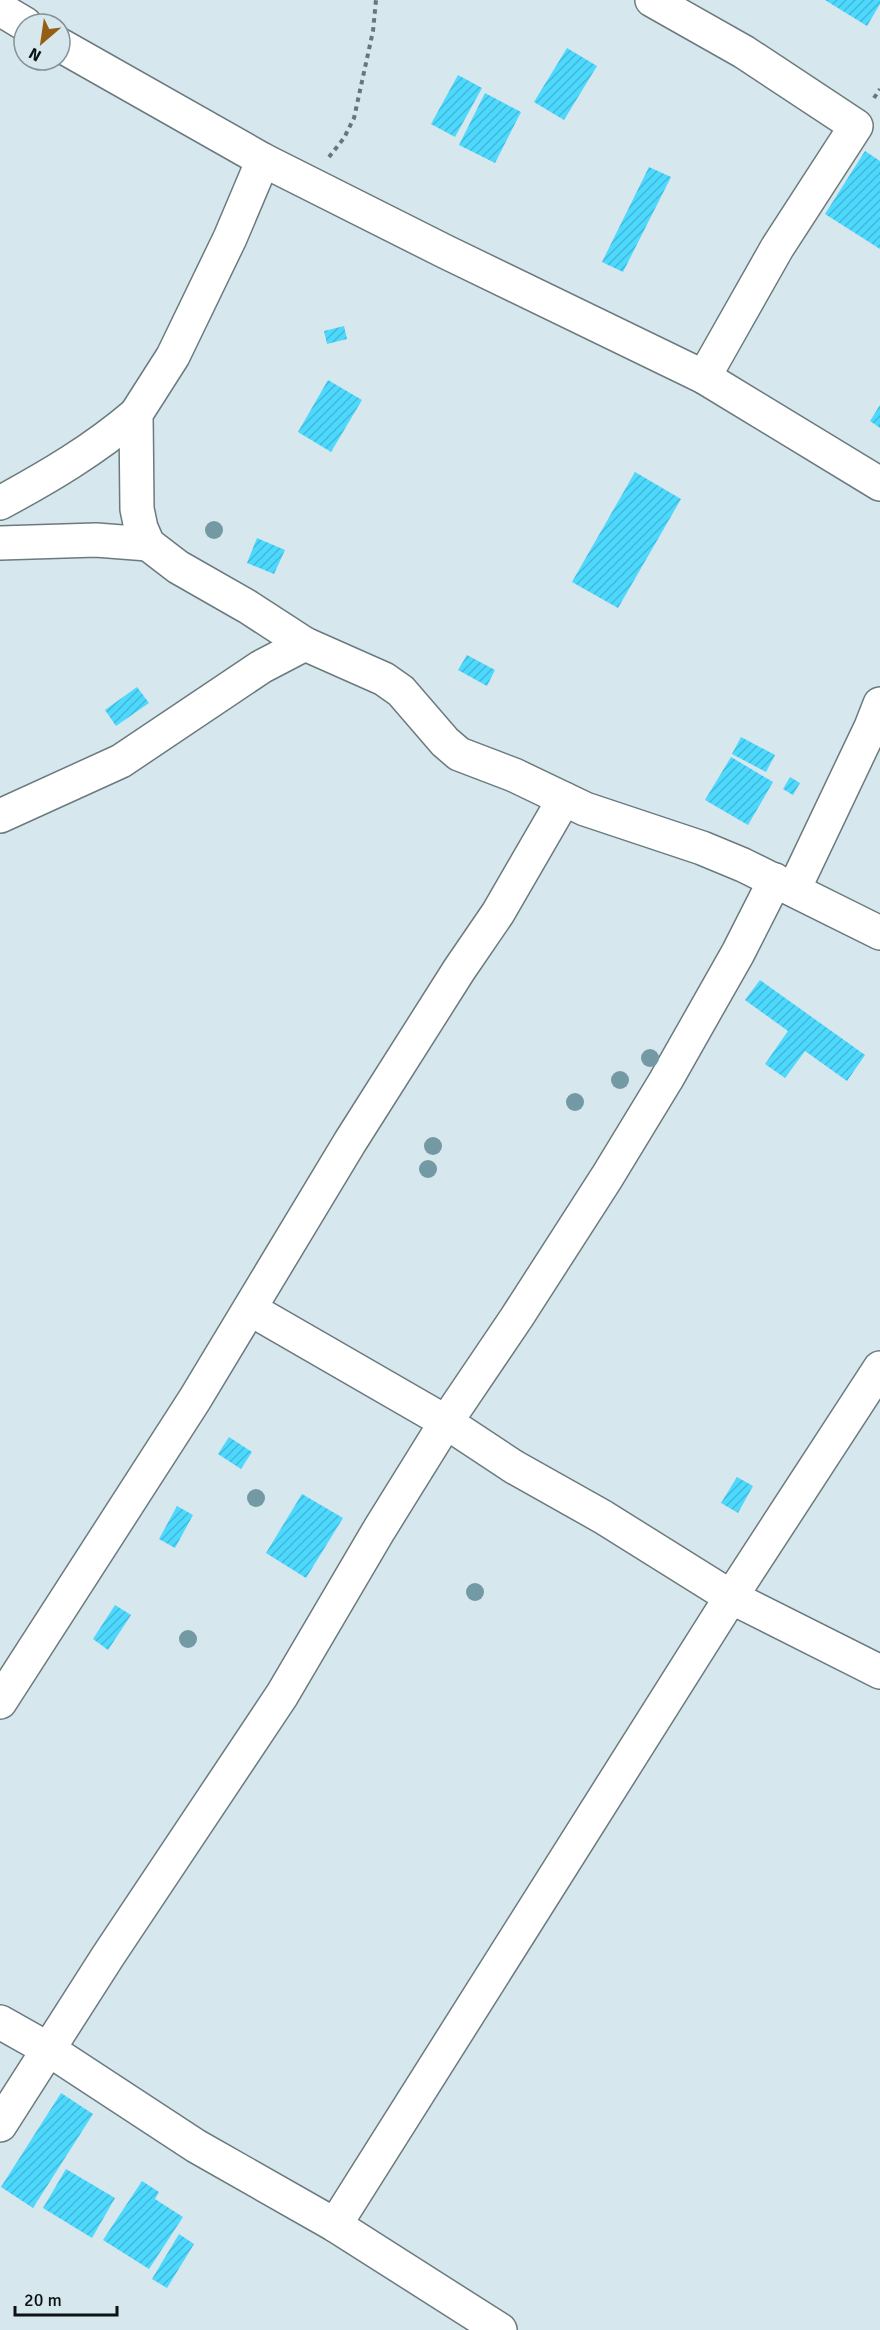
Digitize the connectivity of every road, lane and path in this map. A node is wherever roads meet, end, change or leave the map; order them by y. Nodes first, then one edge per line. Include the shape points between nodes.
1 (376, 0) edge
2 (652, 0) edge
3 (72, 52) edge
4 (263, 160) junction
5 (306, 182) junction
6 (704, 377) junction
7 (135, 414) junction
8 (880, 484) edge
9 (0, 503) edge
10 (0, 543) edge
11 (148, 544) junction
12 (305, 644) junction
13 (880, 704) edge
14 (564, 799) junction
15 (0, 816) edge
16 (784, 884) junction
17 (880, 933) edge
18 (250, 1309) junction
19 (880, 1368) edge
20 (446, 1422) junction
21 (731, 1598) junction
22 (880, 1672) edge
23 (0, 1702) edge
24 (0, 2022) edge
25 (48, 2049) junction
26 (0, 2125) edge
27 (335, 2224) junction
28 (500, 2330) edge

1 - 5 path via 354,118 344,138
2 - 6 street via 744,52 856,126 777,248
3 - 4 street
4 - 5 street
4 - 7 street via 173,356
5 - 6 street
6 - 8 street
7 - 9 street via 76,460
7 - 11 street via 137,509
10 - 11 street via 96,540
11 - 12 street via 178,567
12 - 14 street via 384,679 401,691 459,754
12 - 15 street via 261,667 121,761
13 - 16 street via 872,727
14 - 16 street via 627,825 702,848
14 - 18 street via 498,913 350,1142
16 - 17 street
16 - 20 street via 738,953 619,1157
18 - 20 street
18 - 23 street
19 - 21 street
20 - 21 street
20 - 25 street via 282,1695
21 - 22 street
21 - 27 street
24 - 25 street
25 - 26 street
25 - 27 street via 196,2146
27 - 28 street

